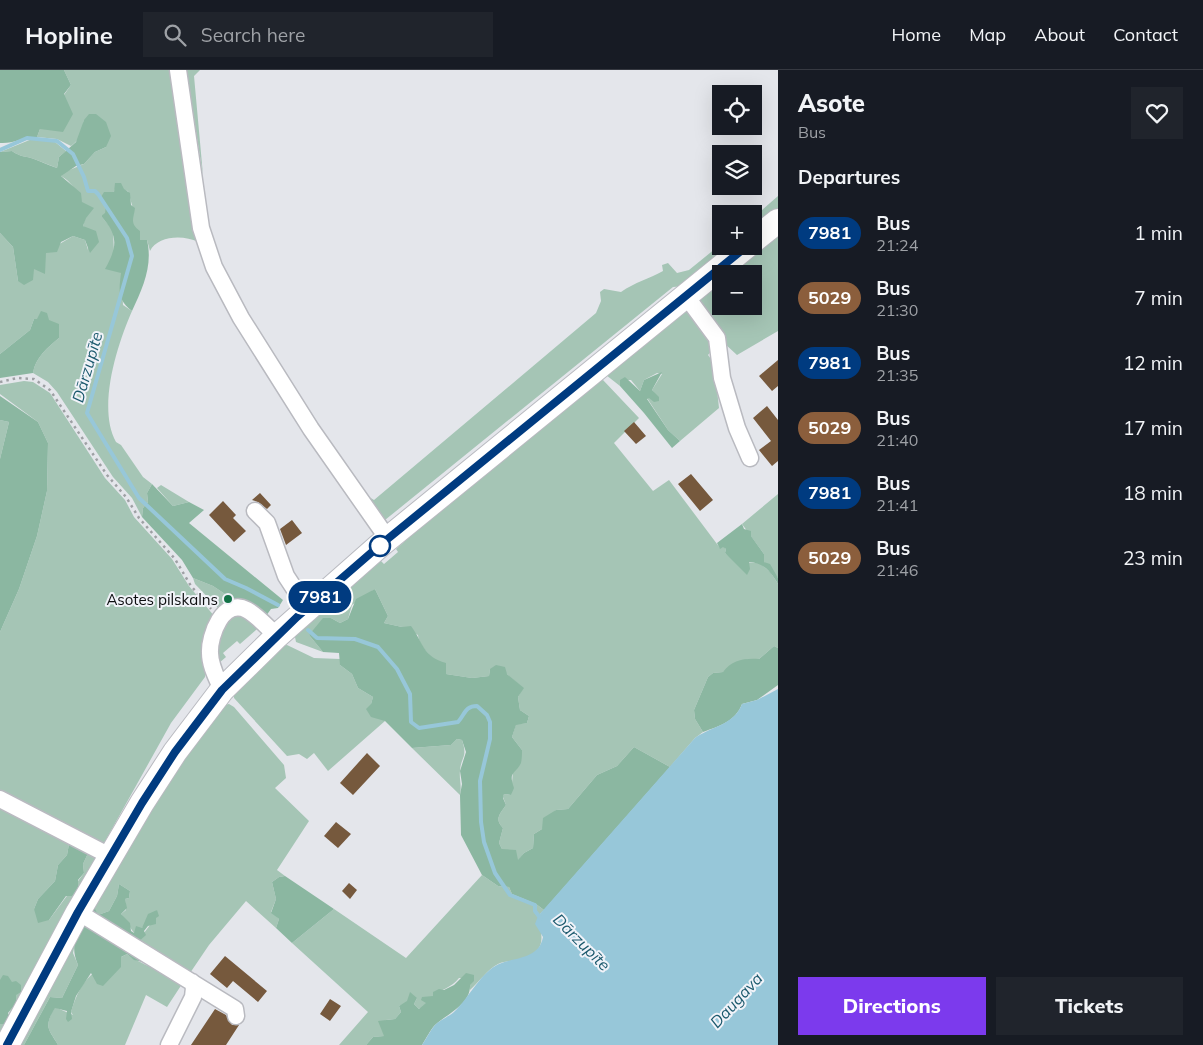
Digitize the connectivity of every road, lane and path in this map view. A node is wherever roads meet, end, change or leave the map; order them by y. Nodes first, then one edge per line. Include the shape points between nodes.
1 (178, 70) edge
2 (778, 221) edge
3 (762, 234) edge
4 (736, 255) edge
5 (686, 296) junction
6 (0, 382) edge
7 (750, 458) dead end
8 (255, 511) dead end
9 (388, 539) junction
10 (307, 608) junction
11 (220, 620) junction
12 (277, 636) junction
13 (222, 690) junction
14 (0, 799) edge
15 (110, 856) junction
16 (78, 912) junction
17 (192, 982) junction
18 (236, 1016) dead end
19 (7, 1045) edge
20 (169, 1045) edge

1 - 9 street via 201,228 214,267 241,318 311,429
2 - 3 highway
4 - 5 highway
5 - 7 street via 717,338 722,378
5 - 9 highway
6 - 11 path via 34,379 50,390 107,475
8 - 10 street via 267,523 286,576
9 - 10 highway
10 - 12 highway
11 - 12 street via 231,610 242,609
11 - 13 street via 212,636 210,652 212,667
12 - 13 highway
13 - 15 highway via 175,752
14 - 15 street
15 - 16 highway
16 - 17 street
16 - 19 highway
17 - 18 street via 235,1009
17 - 20 street via 195,992

